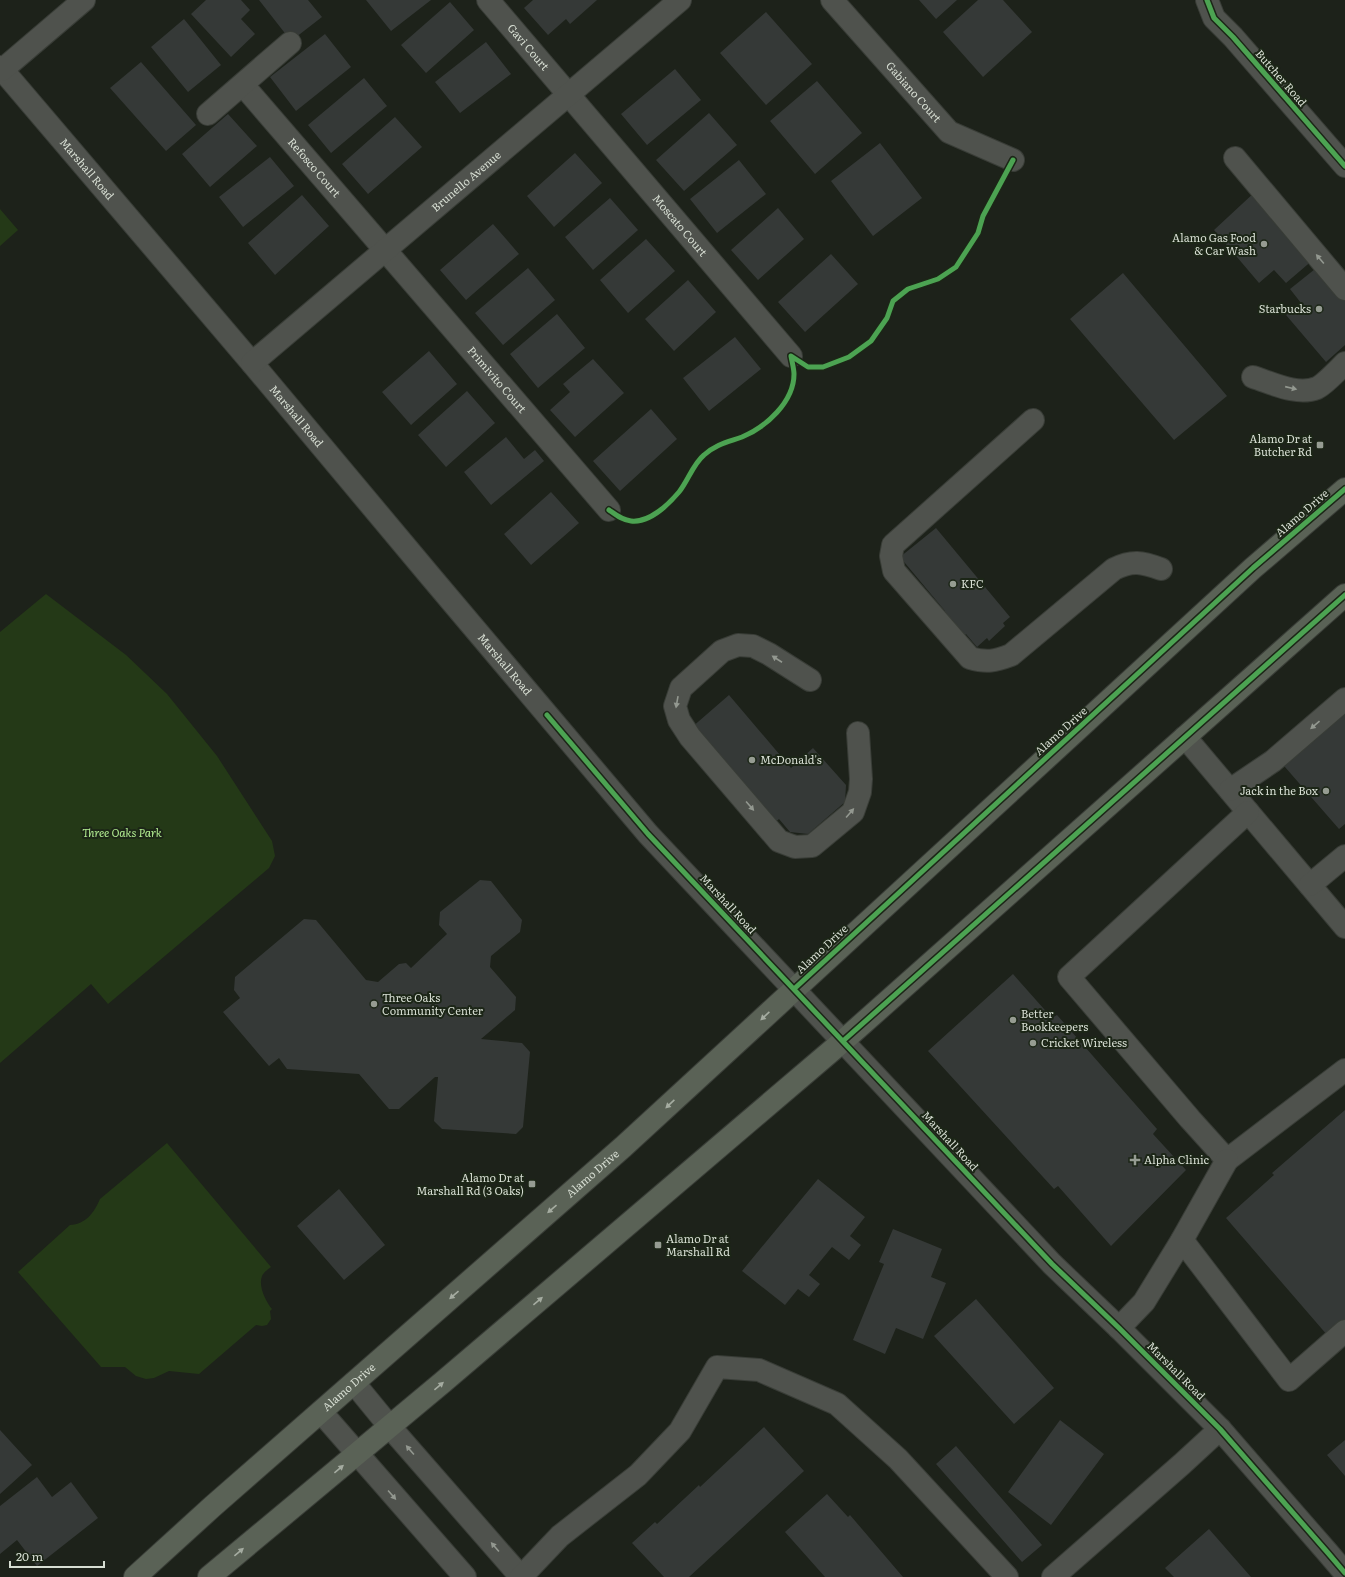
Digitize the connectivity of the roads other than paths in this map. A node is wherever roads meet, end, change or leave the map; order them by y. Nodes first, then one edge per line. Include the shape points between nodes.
1 (84, 0) edge
2 (488, 0) edge
3 (680, 0) edge
4 (832, 0) edge
5 (1207, 0) edge
6 (290, 43) dead end
7 (1, 68) edge
8 (243, 85) junction
9 (568, 94) junction
10 (208, 114) dead end
11 (1235, 158) dead end
12 (1013, 160) dead end
13 (1345, 166) edge
14 (385, 249) junction
15 (1345, 289) edge
16 (790, 356) dead end
17 (252, 363) junction
18 (1345, 363) edge
19 (1253, 377) dead end
20 (1033, 420) dead end
21 (1345, 489) edge
22 (609, 510) dead end
23 (1161, 569) dead end
24 (1345, 595) edge
25 (810, 680) dead end
26 (1345, 699) edge
27 (858, 733) dead end
28 (1185, 737) junction
29 (1230, 790) junction
30 (1248, 812) junction
31 (1345, 856) edge
32 (1310, 885) junction
33 (1345, 926) edge
34 (794, 989) junction
35 (843, 1042) junction
36 (1345, 1070) edge
37 (1227, 1160) junction
38 (1182, 1240) junction
39 (1119, 1328) junction
40 (1345, 1331) edge
41 (354, 1383) junction
42 (320, 1412) junction
43 (390, 1427) junction
44 (1220, 1429) junction
45 (356, 1454) junction
46 (1345, 1573) edge
47 (135, 1577) edge
48 (209, 1577) edge
49 (465, 1577) edge
50 (521, 1577) edge
51 (1007, 1577) edge
52 (1053, 1577) edge

1 - 7 street
2 - 9 street, Gavi Court
3 - 9 street, Brunello Avenue
4 - 12 street, Gabiano Court via 949,132
5 - 13 street, Butcher Road via 1214,18
6 - 8 street
7 - 17 street, Marshall Road
8 - 10 street
8 - 14 street, Refosco Court
9 - 14 street, Brunello Avenue
9 - 16 street, Moscato Court
15 -> 11 street
14 - 17 street, Brunello Avenue
14 - 22 street, Primivito Court
17 - 34 street, Marshall Road via 648,834
19 -> 18 street via 1305,391 1318,387
20 - 23 street via 894,545 891,556 894,571 970,658 996,661 1011,654 1114,569 1136,562
21 - 34 main road, Alamo Drive via 1253,568
24 - 28 main road
25 -> 27 street via 753,646 738,645 722,651 681,688 676,706 679,720 690,737 779,841 795,847 812,846 853,812 860,792 861,779
26 -> 29 street via 1273,761
28 - 29 street
28 - 35 main road
29 - 30 street
30 - 32 street
30 - 37 street via 1070,977 1190,1120
31 - 32 street
32 - 33 street
34 - 35 street, Marshall Road
34 -> 41 main road, Alamo Drive via 623,1147
35 - 39 street, Marshall Road via 1052,1264
43 -> 35 main road
36 - 37 street
37 - 38 street
38 - 39 street via 1144,1302
38 - 40 street via 1289,1380
39 - 44 street, Marshall Road
41 - 42 main road, Alamo Drive
41 - 43 street
42 - 45 street
42 - 47 main road, Alamo Drive
43 - 45 main road
50 -> 43 street
44 - 46 street, Marshall Road
44 - 52 street
48 -> 45 main road
45 -> 49 street
50 - 51 street via 560,1536 638,1475 680,1431 717,1366 759,1370 837,1404 898,1459

